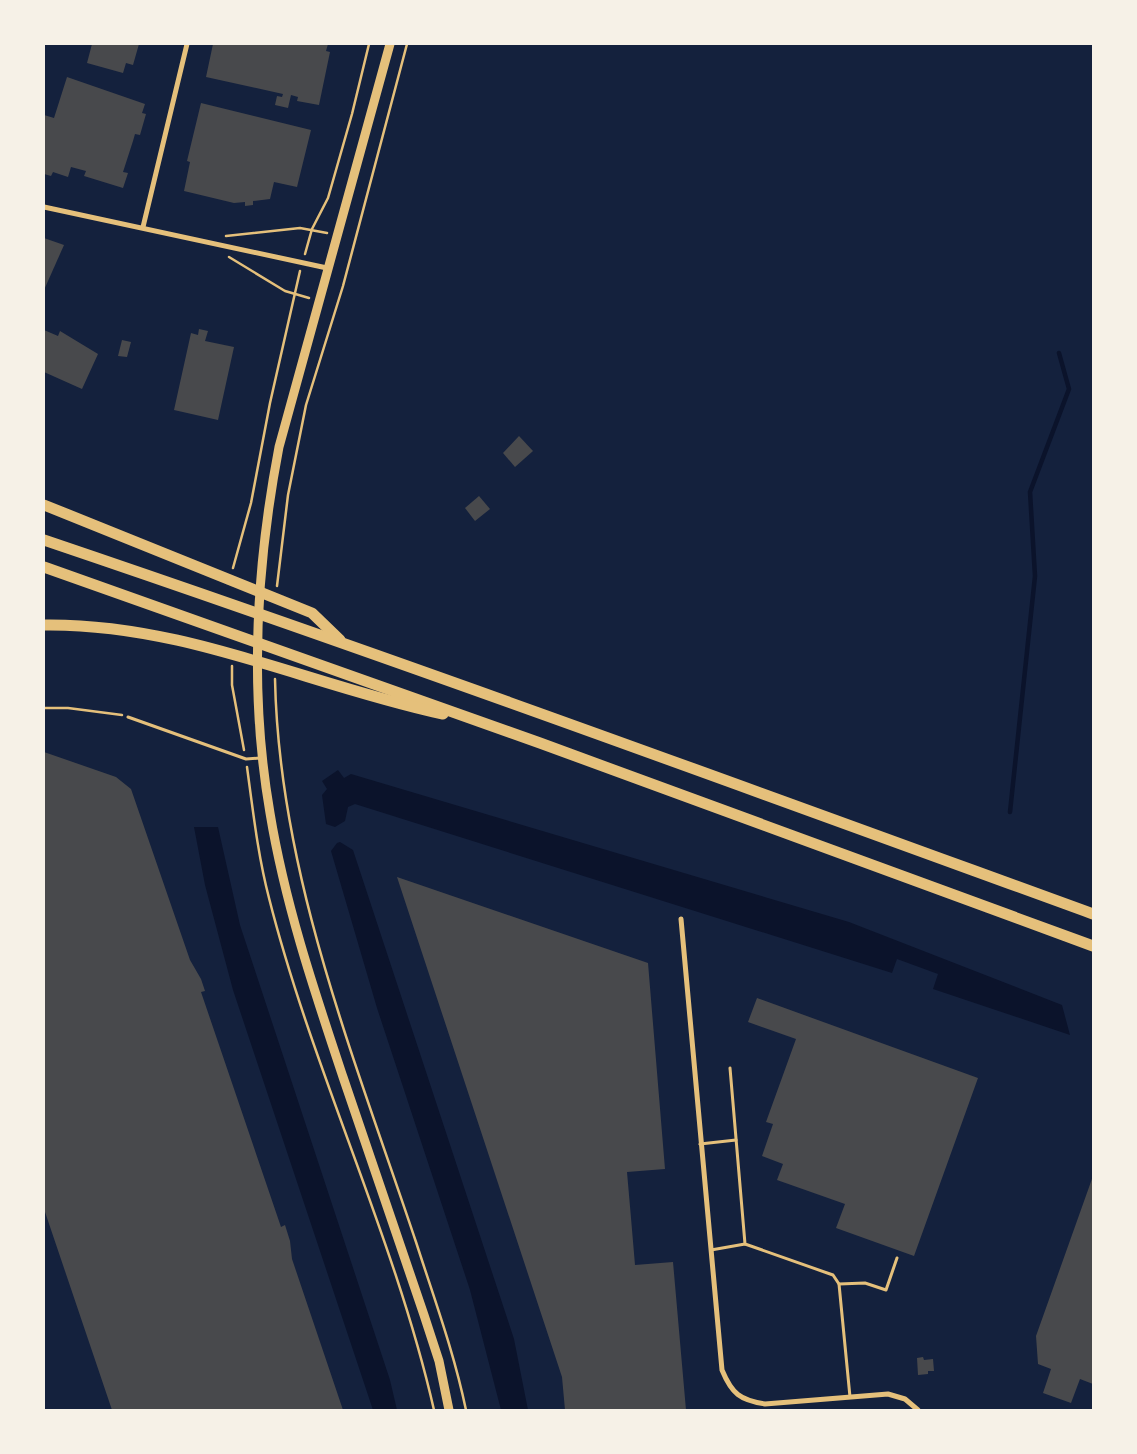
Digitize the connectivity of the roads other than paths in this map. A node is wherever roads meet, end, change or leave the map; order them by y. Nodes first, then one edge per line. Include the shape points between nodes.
1 (187, 44) edge
2 (390, 44) edge
3 (44, 207) edge
4 (143, 227) junction
5 (327, 268) junction
6 (44, 504) edge
7 (44, 540) edge
8 (44, 567) edge
9 (44, 625) edge
10 (344, 643) junction
11 (128, 717) road end
12 (486, 724) junction
13 (263, 758) junction
14 (1093, 914) edge
15 (682, 919) dead end
16 (1093, 946) edge
17 (730, 1068) dead end
18 (736, 1140) junction
19 (700, 1144) junction
20 (745, 1244) junction
21 (710, 1250) junction
22 (897, 1258) dead end
23 (840, 1284) junction
24 (850, 1397) junction
25 (449, 1410) edge
26 (918, 1410) edge

1 - 4 street
2 - 5 main road
3 - 4 street
4 - 5 street
5 - 13 main road via 289,406 272,485 261,574 258,644
6 - 10 highway via 312,613
7 - 10 highway
8 - 12 highway
9 - 12 highway via 105,626 151,633 386,702
10 - 14 highway
11 - 13 lane via 246,759
12 - 16 highway
13 - 25 main road via 279,865 300,948 439,1361
15 - 19 street
17 - 18 lane
18 - 19 lane
18 - 20 lane
19 - 21 street
20 - 21 lane
20 - 23 lane via 833,1275
21 - 24 street via 722,1370 729,1388 746,1401 765,1404
22 - 23 lane via 886,1290 865,1283
23 - 24 lane
24 - 26 street via 888,1394 905,1399

